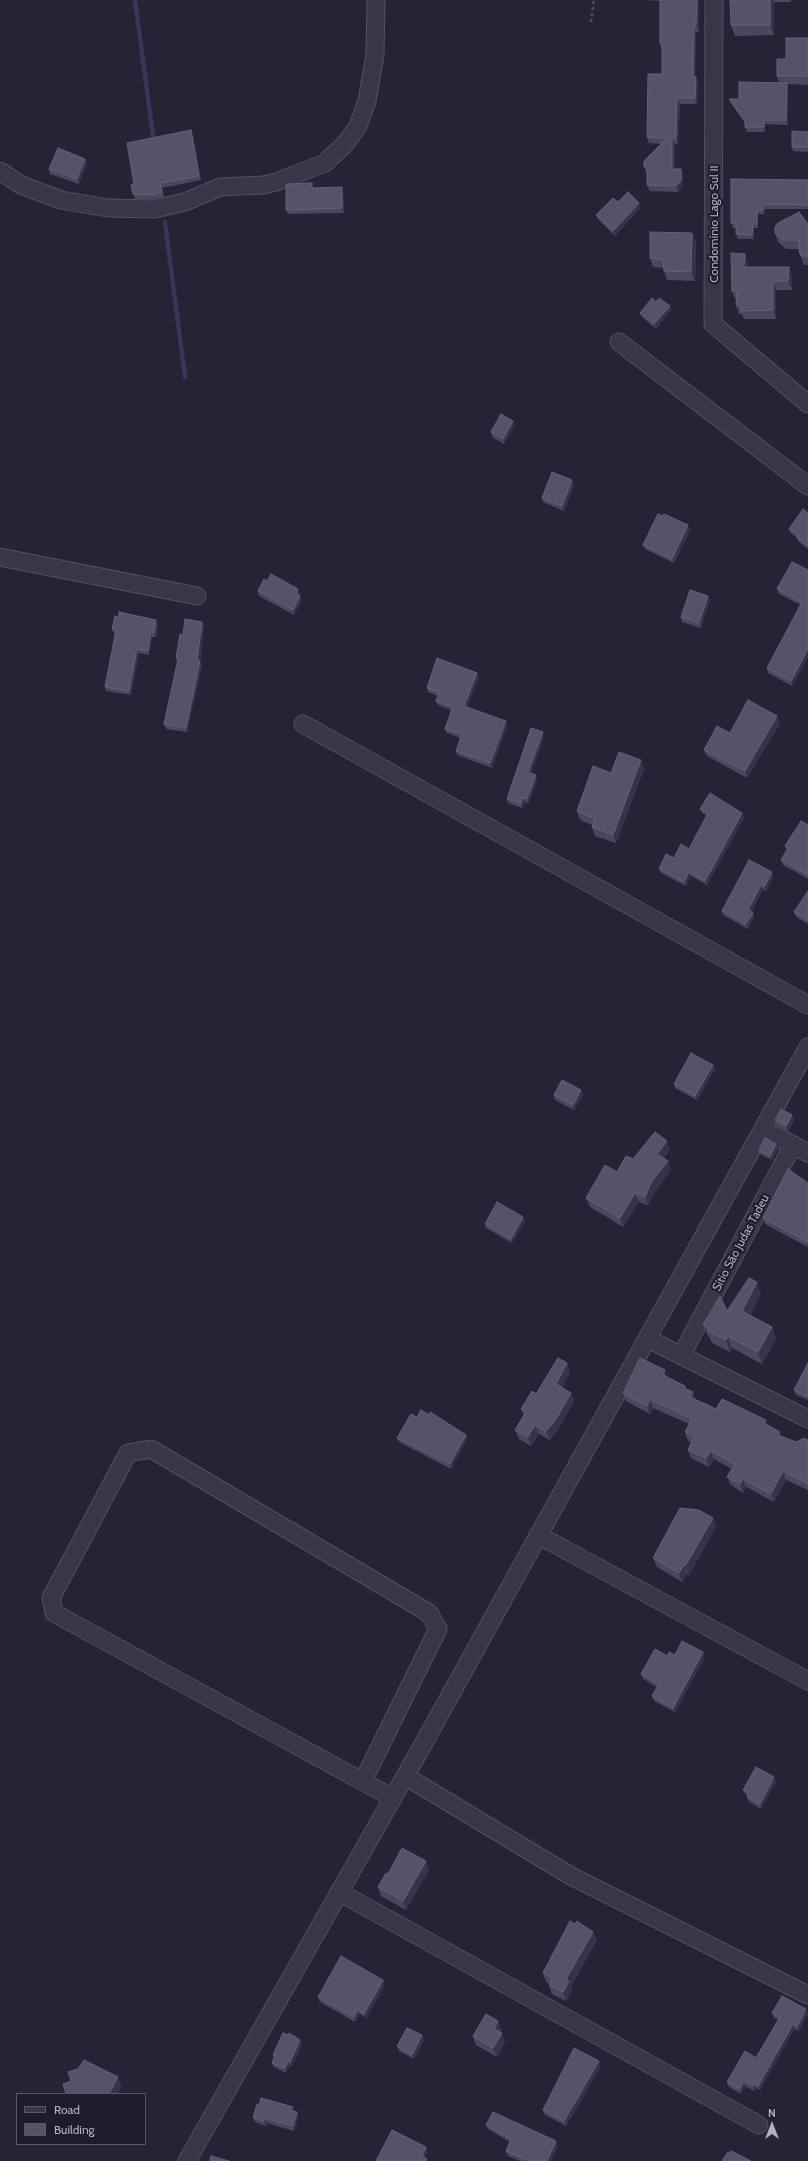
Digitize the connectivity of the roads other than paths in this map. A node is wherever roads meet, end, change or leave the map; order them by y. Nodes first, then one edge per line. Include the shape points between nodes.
1 (376, 0) edge
2 (714, 0) edge
3 (0, 171) edge
4 (619, 342) dead end
5 (808, 404) edge
6 (808, 486) edge
7 (0, 557) edge
8 (197, 596) dead end
9 (303, 724) dead end
10 (808, 1005) edge
11 (808, 1047) edge
12 (763, 1129) junction
13 (801, 1149) edge
14 (648, 1339) junction
15 (681, 1356) junction
16 (808, 1419) edge
17 (538, 1534) junction
18 (808, 1681) edge
19 (405, 1776) junction
20 (363, 1781) junction
21 (393, 1798) junction
22 (339, 1892) junction
23 (808, 1995) edge
24 (759, 2125) dead end
25 (187, 2161) edge

1 - 3 street via 375,55 367,101 358,126 345,144 325,163 276,182 220,187 185,202 154,209 108,208 61,200 21,185
2 - 5 street, Condomínio Lago Sul II via 713,324
4 - 6 street
7 - 8 street
9 - 10 street
11 - 12 street
12 - 13 street
12 - 14 street
13 - 15 street, Sítio São Judas Tadeu
14 - 15 street
14 - 17 street
15 - 16 street
17 - 18 street
17 - 19 street
19 - 21 street
19 - 23 street via 571,1876
20 - 20 street via 54,1613 51,1598 128,1453 151,1449 429,1613 438,1629
20 - 21 street
21 - 22 street
22 - 24 street
22 - 25 street

